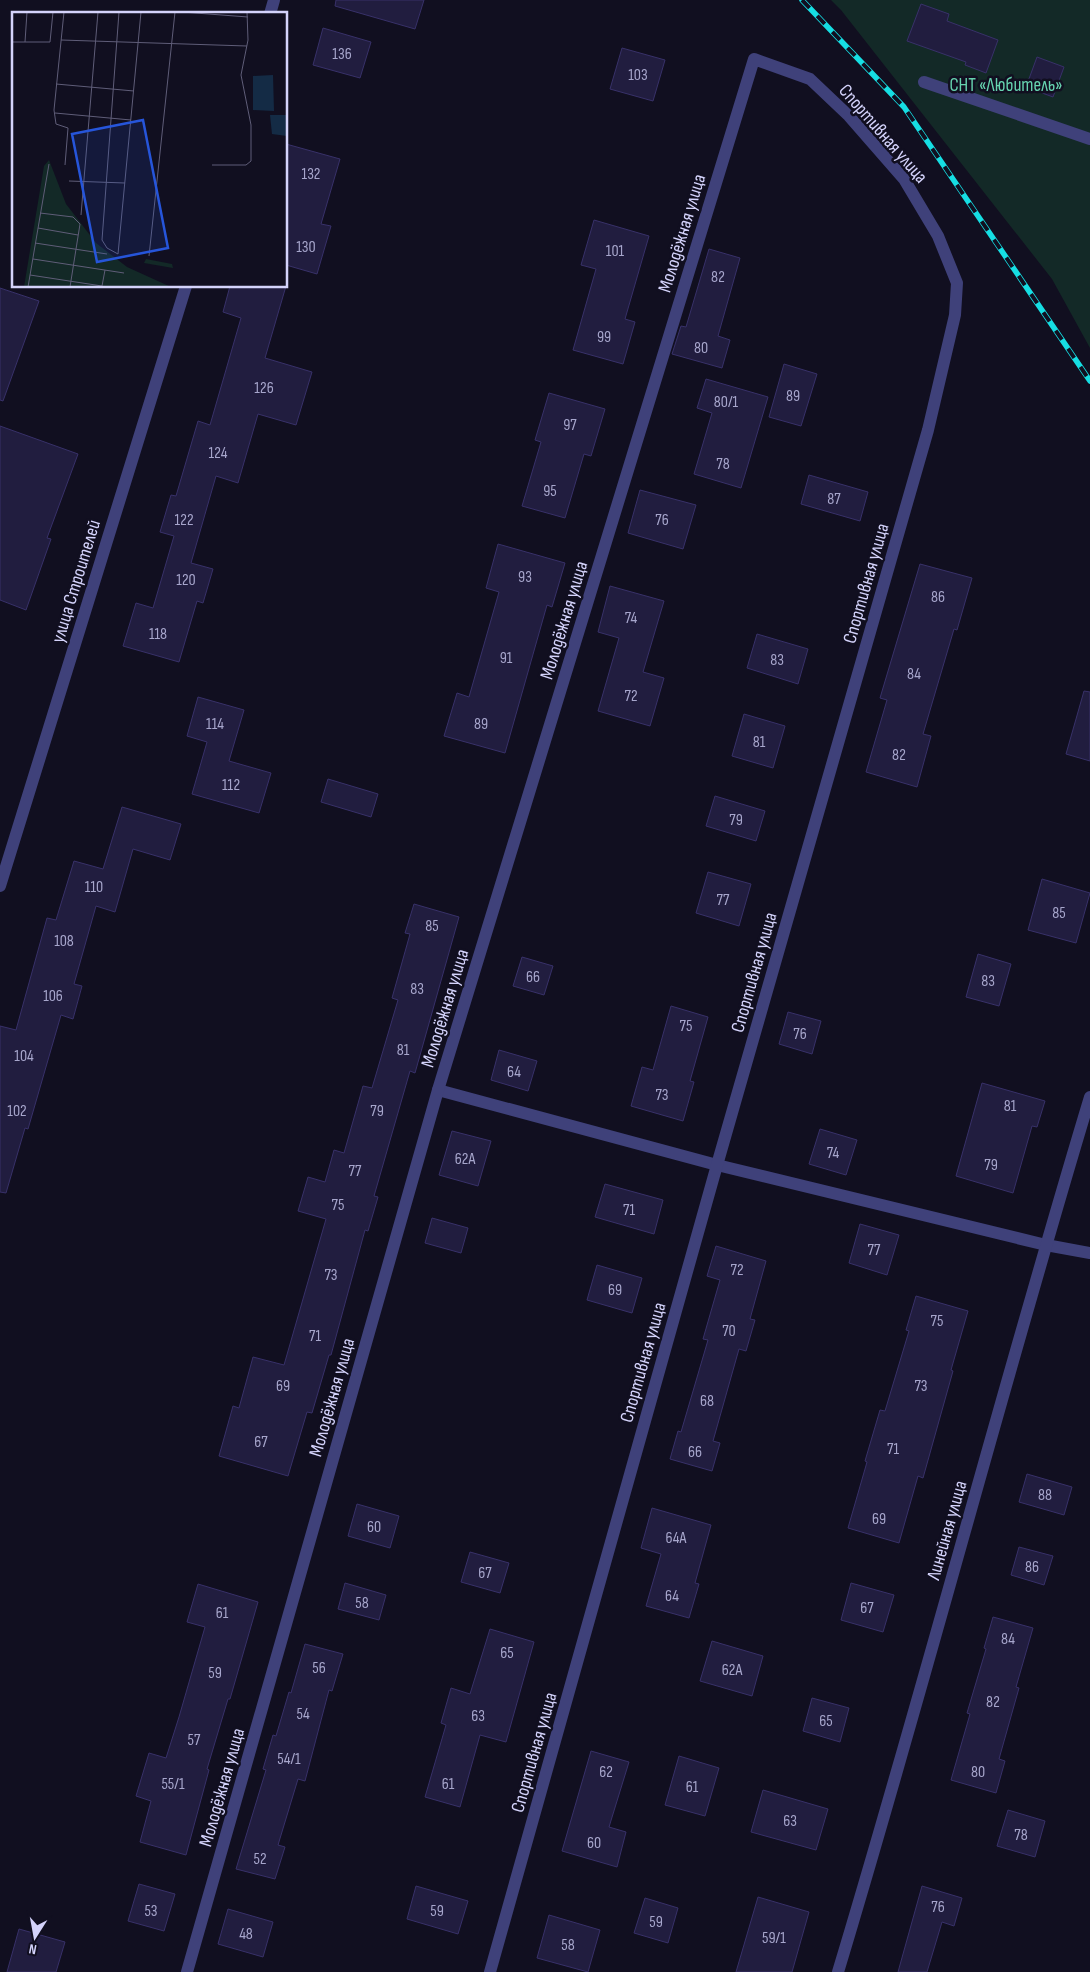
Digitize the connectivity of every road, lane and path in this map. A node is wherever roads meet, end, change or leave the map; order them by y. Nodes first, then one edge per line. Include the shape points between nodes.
1 (754, 60) joint
2 (924, 82) dead end
3 (1090, 139) edge
4 (185, 288) edge
5 (0, 886) edge
6 (438, 1090) junction
7 (1090, 1097) edge
8 (717, 1165) junction
9 (1046, 1245) junction
10 (1090, 1253) edge
11 (187, 1972) edge
12 (490, 1972) edge
13 (838, 1972) edge

1 - 6 street, Молодёжная улица
1 - 8 street, Спортивная улица via 810,79 849,116 904,179 938,236 957,283 955,315 928,430
2 - 3 street
4 - 5 street, улица Строителей
6 - 8 street
6 - 11 street, Молодёжная улица
7 - 9 street, Линейная улица
8 - 9 street
8 - 12 street, Спортивная улица
9 - 10 street
9 - 13 street, Линейная улица

